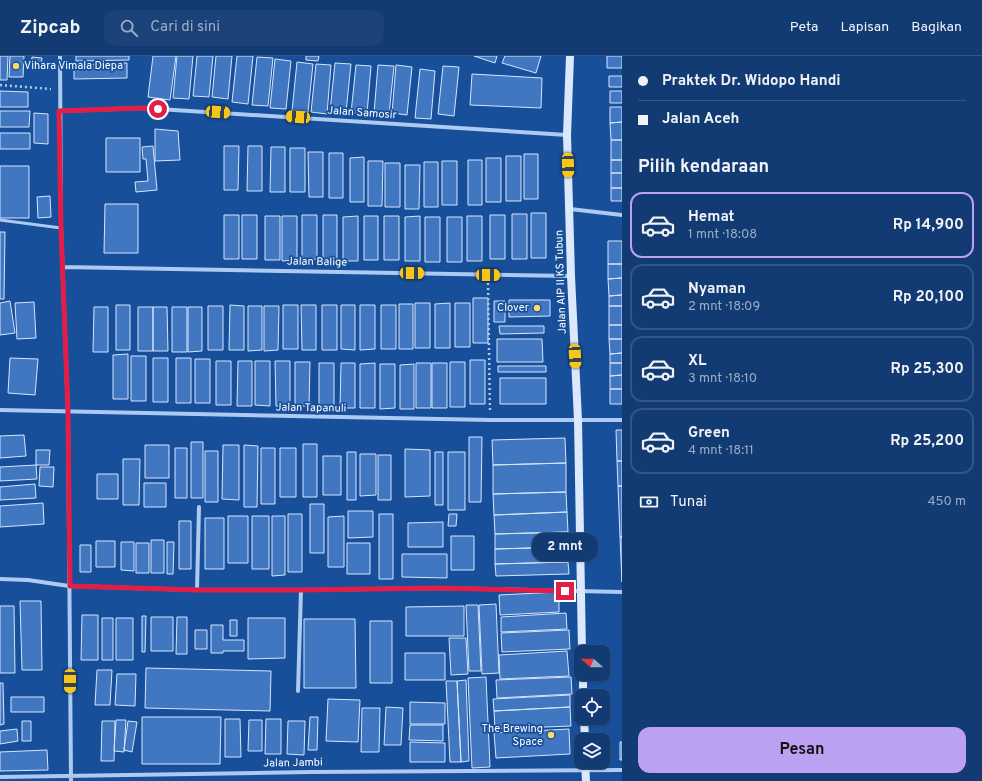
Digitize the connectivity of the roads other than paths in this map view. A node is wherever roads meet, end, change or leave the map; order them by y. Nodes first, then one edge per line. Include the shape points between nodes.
1 (60, 56) edge
2 (570, 56) edge
3 (59, 111) junction
4 (567, 135) junction
5 (570, 209) junction
6 (622, 215) edge
7 (0, 220) edge
8 (61, 228) junction
9 (63, 267) junction
10 (571, 276) junction
11 (0, 410) edge
12 (68, 412) junction
13 (578, 420) junction
14 (622, 420) edge
15 (199, 507) dead end
16 (0, 579) edge
17 (70, 586) junction
18 (197, 590) junction
19 (301, 590) junction
20 (580, 591) junction
21 (622, 592) edge
22 (582, 645) edge
23 (298, 691) dead end
24 (574, 766) edge
25 (585, 769) edge
26 (610, 769) edge
27 (622, 770) edge
28 (0, 777) edge
29 (71, 779) edge
30 (586, 781) edge

1 - 3 street
2 - 4 street, Jalan AIP II KS Tubun
3 - 4 street, Jalan Samosir via 143,108
3 - 8 street
4 - 5 street, Jalan AIP II KS Tubun
5 - 6 street
5 - 10 street, Jalan AIP II KS Tubun
7 - 8 lane
8 - 9 street
9 - 10 street, Jalan Balige
9 - 12 street
10 - 13 street, Jalan AIP II KS Tubun
11 - 12 street, Jalan Tapanuli
12 - 13 street, Jalan Tapanuli
12 - 17 street
13 - 14 street, Jalan Tapanuli
13 - 20 street, Jalan AIP II KS Tubun
15 - 18 street
16 - 17 street
17 - 18 street
17 - 29 street
18 - 19 street
19 - 20 street via 439,588
19 - 23 street
20 - 21 street
20 - 22 street, Jalan AIP II KS Tubun
24 - 29 street, Jalan Jambi
25 - 30 street
26 - 27 street, Jalan Jambi
28 - 29 street, Jalan Jambi

